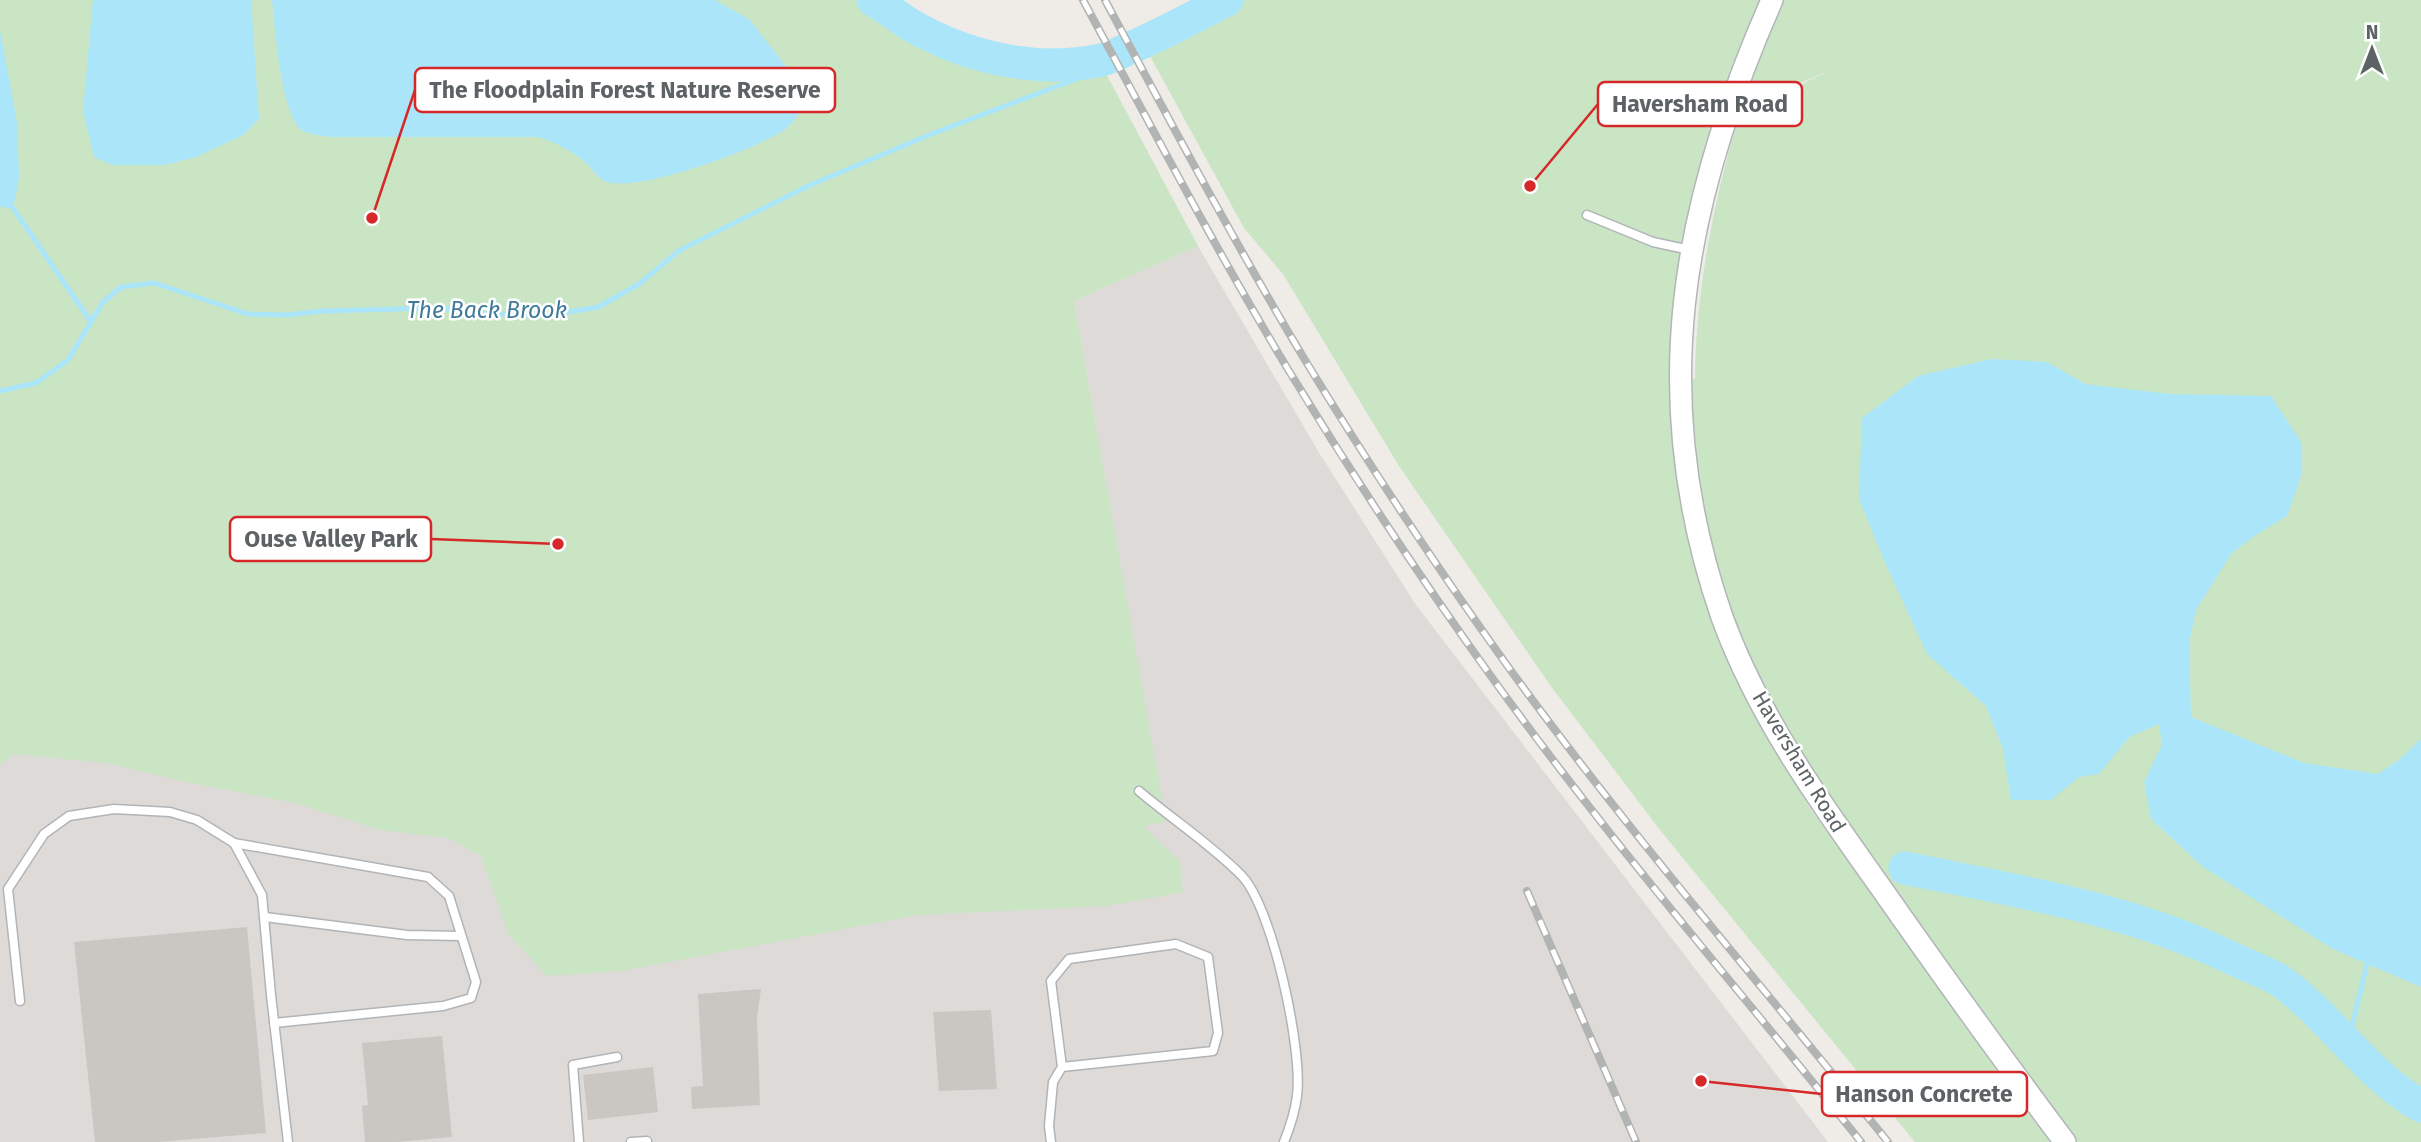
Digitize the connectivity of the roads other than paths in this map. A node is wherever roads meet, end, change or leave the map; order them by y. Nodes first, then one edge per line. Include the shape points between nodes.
1 (1772, 0) edge
2 (1587, 215) dead end
3 (1690, 250) junction
4 (1139, 791) dead end
5 (233, 843) junction
6 (265, 917) junction
7 (461, 936) junction
8 (20, 1001) dead end
9 (274, 1023) junction
10 (617, 1057) dead end
11 (1062, 1067) junction
12 (647, 1141) edge
13 (288, 1142) edge
14 (579, 1142) edge
15 (631, 1142) edge
16 (1051, 1142) edge
17 (1284, 1142) edge
18 (2065, 1142) edge

1 - 3 street, Haversham Road via 1726,115
2 - 3 lane via 1653,242
3 - 18 street, Haversham Road via 1680,337 1682,416 1688,479 1704,557 1723,618 1787,750 1982,1032
4 - 17 lane via 1243,877 1260,904 1275,948 1297,1067 1297,1095
5 - 6 lane via 262,895
5 - 7 lane via 428,877 449,896
5 - 8 lane via 197,820 170,812 114,810 69,816 44,834 8,889
6 - 7 lane via 407,935
6 - 9 lane
7 - 9 lane via 476,982 471,998 443,1006
9 - 13 lane
10 - 14 lane via 573,1065
11 - 11 lane via 1213,1051 1218,1033 1208,957 1176,944 1069,959 1051,981
11 - 16 lane via 1053,1082
12 - 15 lane

